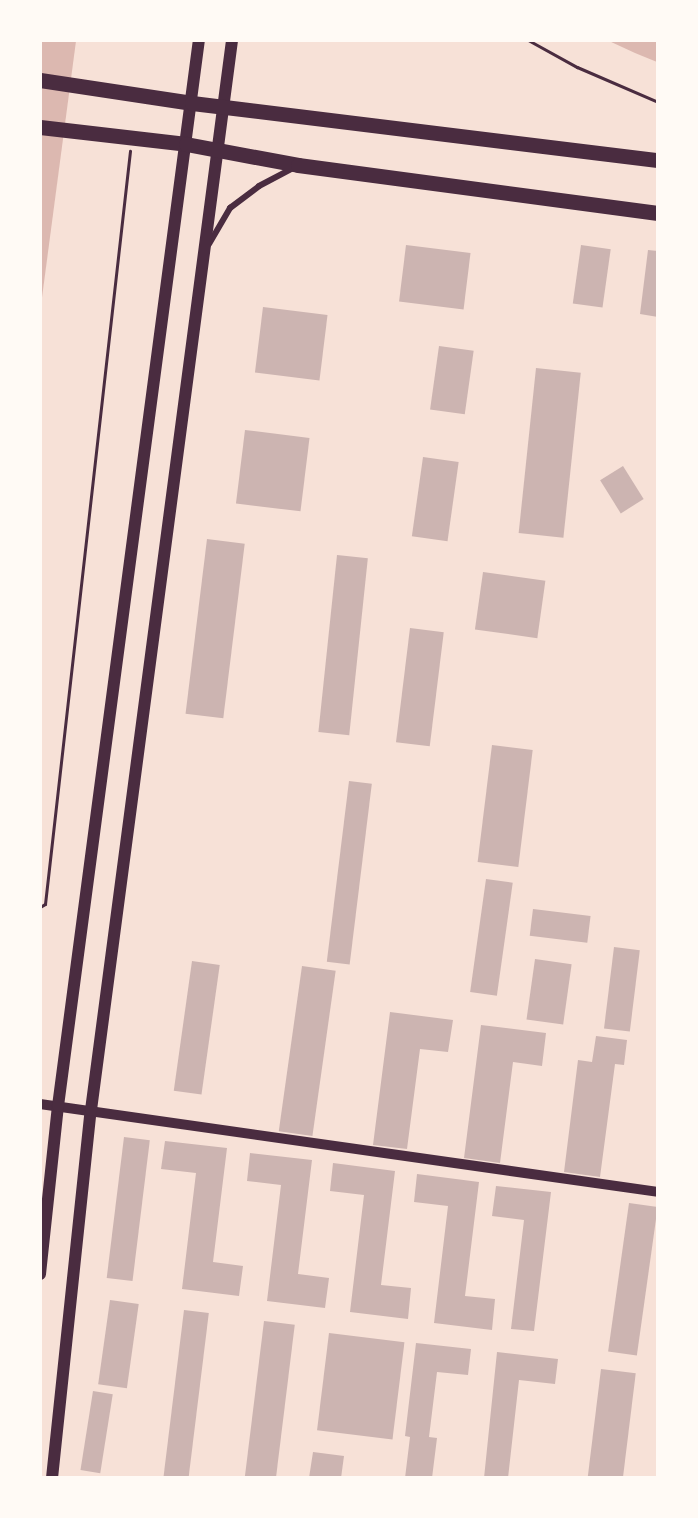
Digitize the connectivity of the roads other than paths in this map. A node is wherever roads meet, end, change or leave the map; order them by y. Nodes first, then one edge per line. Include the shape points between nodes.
1 (200, 40) edge
2 (232, 40) edge
3 (40, 80) edge
4 (192, 103) junction
5 (224, 106) junction
6 (40, 127) edge
7 (186, 144) junction
8 (218, 149) junction
9 (657, 160) edge
10 (298, 165) junction
11 (657, 213) edge
12 (206, 254) junction
13 (40, 1104) edge
14 (58, 1106) junction
15 (91, 1110) junction
16 (657, 1192) edge
17 (40, 1274) edge
18 (52, 1478) edge

1 - 4 main road
2 - 5 main road
3 - 4 main road
4 - 5 main road
4 - 7 main road
5 - 8 main road
5 - 9 main road
6 - 7 main road
7 - 8 main road
7 - 14 main road
8 - 10 main road
8 - 12 main road
10 - 11 main road
10 - 12 street via 259,186 230,208 213,233
12 - 15 main road
13 - 14 street
14 - 15 street
14 - 17 main road
15 - 16 street
15 - 18 main road

